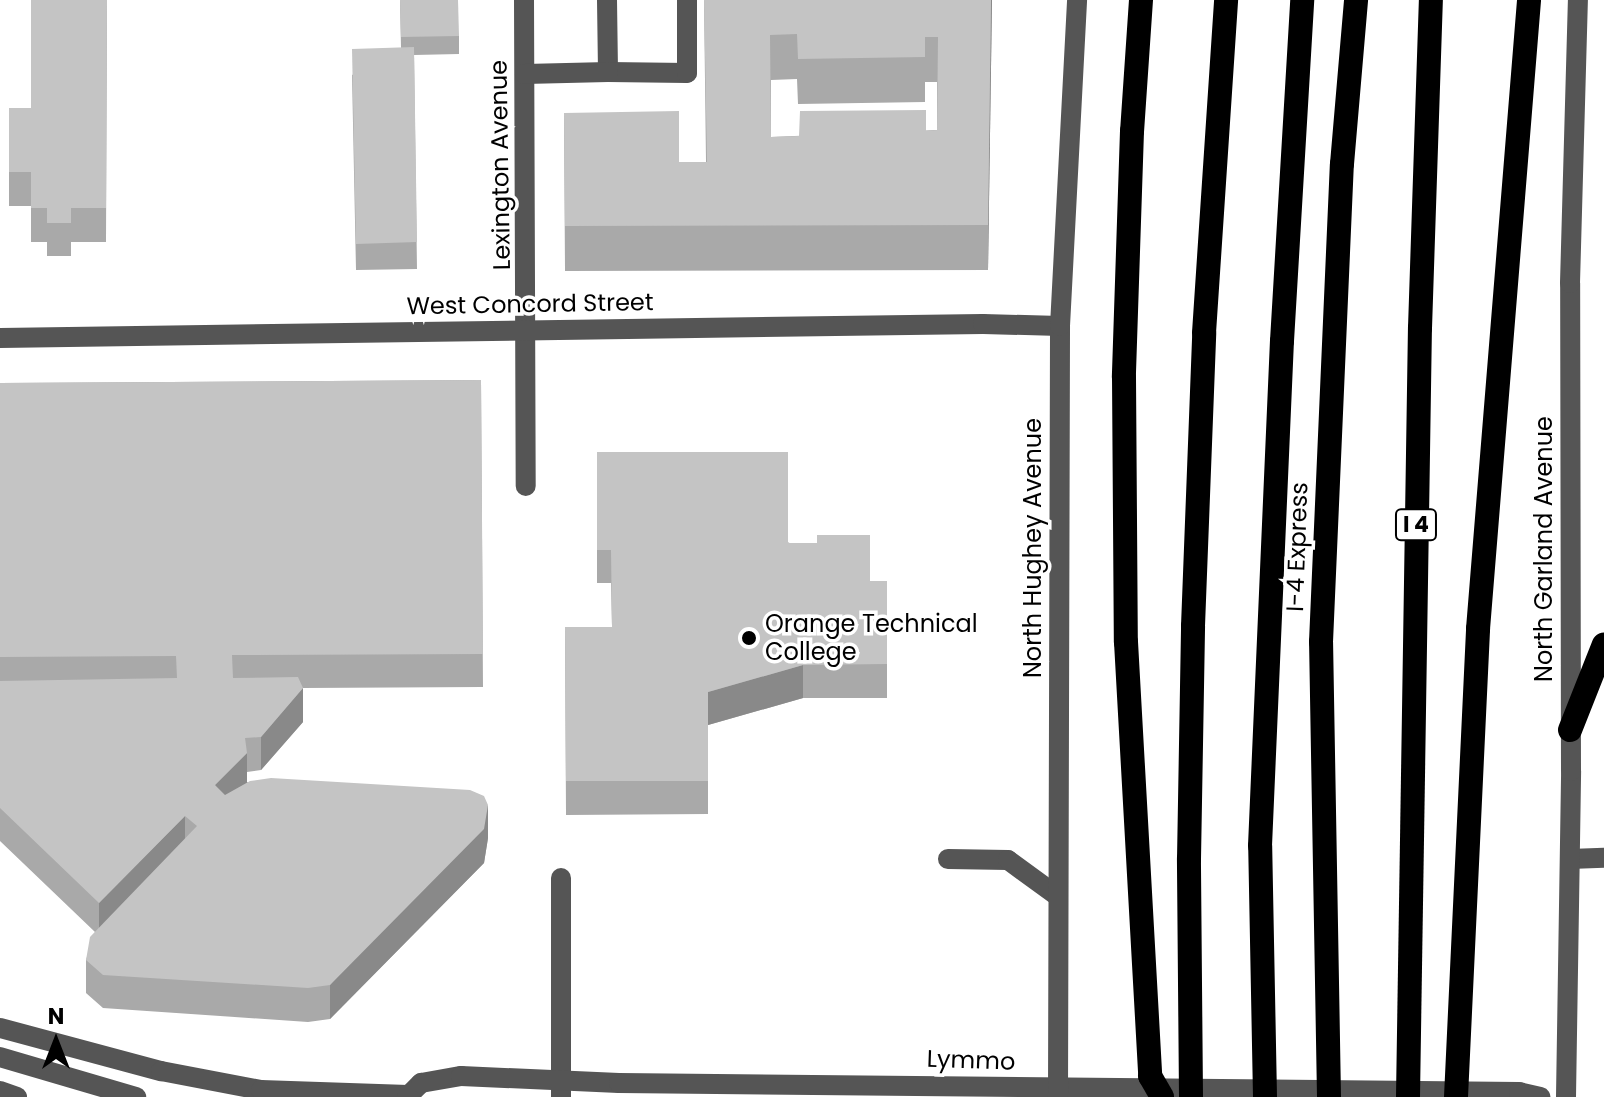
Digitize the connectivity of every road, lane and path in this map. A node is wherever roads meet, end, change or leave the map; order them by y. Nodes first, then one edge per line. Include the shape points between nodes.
1 (524, 0) edge
2 (607, 0) edge
3 (687, 0) edge
4 (1077, 0) edge
5 (1141, 0) edge
6 (1226, 0) edge
7 (1302, 0) edge
8 (1356, 0) edge
9 (1431, 0) edge
10 (1529, 0) edge
11 (1578, 0) edge
12 (608, 72) junction
13 (525, 74) junction
14 (1060, 326) junction
15 (527, 330) junction
16 (0, 338) edge
17 (526, 486) dead end
18 (1604, 644) edge
19 (1570, 730) junction
20 (1604, 858) edge
21 (948, 859) dead end
22 (1570, 859) junction
23 (561, 878) dead end
24 (1056, 895) junction
25 (0, 1028) edge
26 (0, 1057) edge
27 (561, 1088) edge
28 (0, 1091) edge
29 (1058, 1093) edge
30 (407, 1096) edge
31 (17, 1097) edge
32 (136, 1097) edge
33 (1162, 1097) edge
34 (1191, 1097) edge
35 (1265, 1097) edge
36 (1329, 1097) edge
37 (1408, 1097) edge
38 (1456, 1097) edge
39 (1540, 1097) edge
40 (1566, 1097) edge

1 - 13 street, Lexington Avenue
2 - 12 street
3 - 12 street via 687,73
4 - 14 street, North Hughey Avenue
5 - 33 highway via 1123,455 1128,706 1148,1048 1150,1076
6 - 34 highway via 1196,537 1189,831
7 - 35 highway, I-4 Express via 1260,846
8 - 36 highway, I-4 Express via 1342,164 1321,642
9 - 37 highway, I 4 via 1420,328
10 - 38 highway via 1478,629
11 - 19 street, North Garland Avenue via 1570,283
12 - 13 street
13 - 15 street, Lexington Avenue
14 - 15 street, West Concord Street
14 - 24 street, North Hughey Avenue
15 - 16 street, West Concord Street
15 - 17 street, Lexington Avenue
18 - 19 highway
19 - 22 street, North Garland Avenue
20 - 22 street
21 - 24 street via 1008,860
22 - 40 street, North Garland Avenue
23 - 27 street
24 - 29 street, North Hughey Avenue
25 - 30 street via 161,1071 261,1090
26 - 32 street
27 - 29 street, Lymmo via 797,1082
27 - 30 street, Lymmo via 452,1077 421,1083
28 - 31 street
29 - 39 street, Lymmo via 1519,1092

